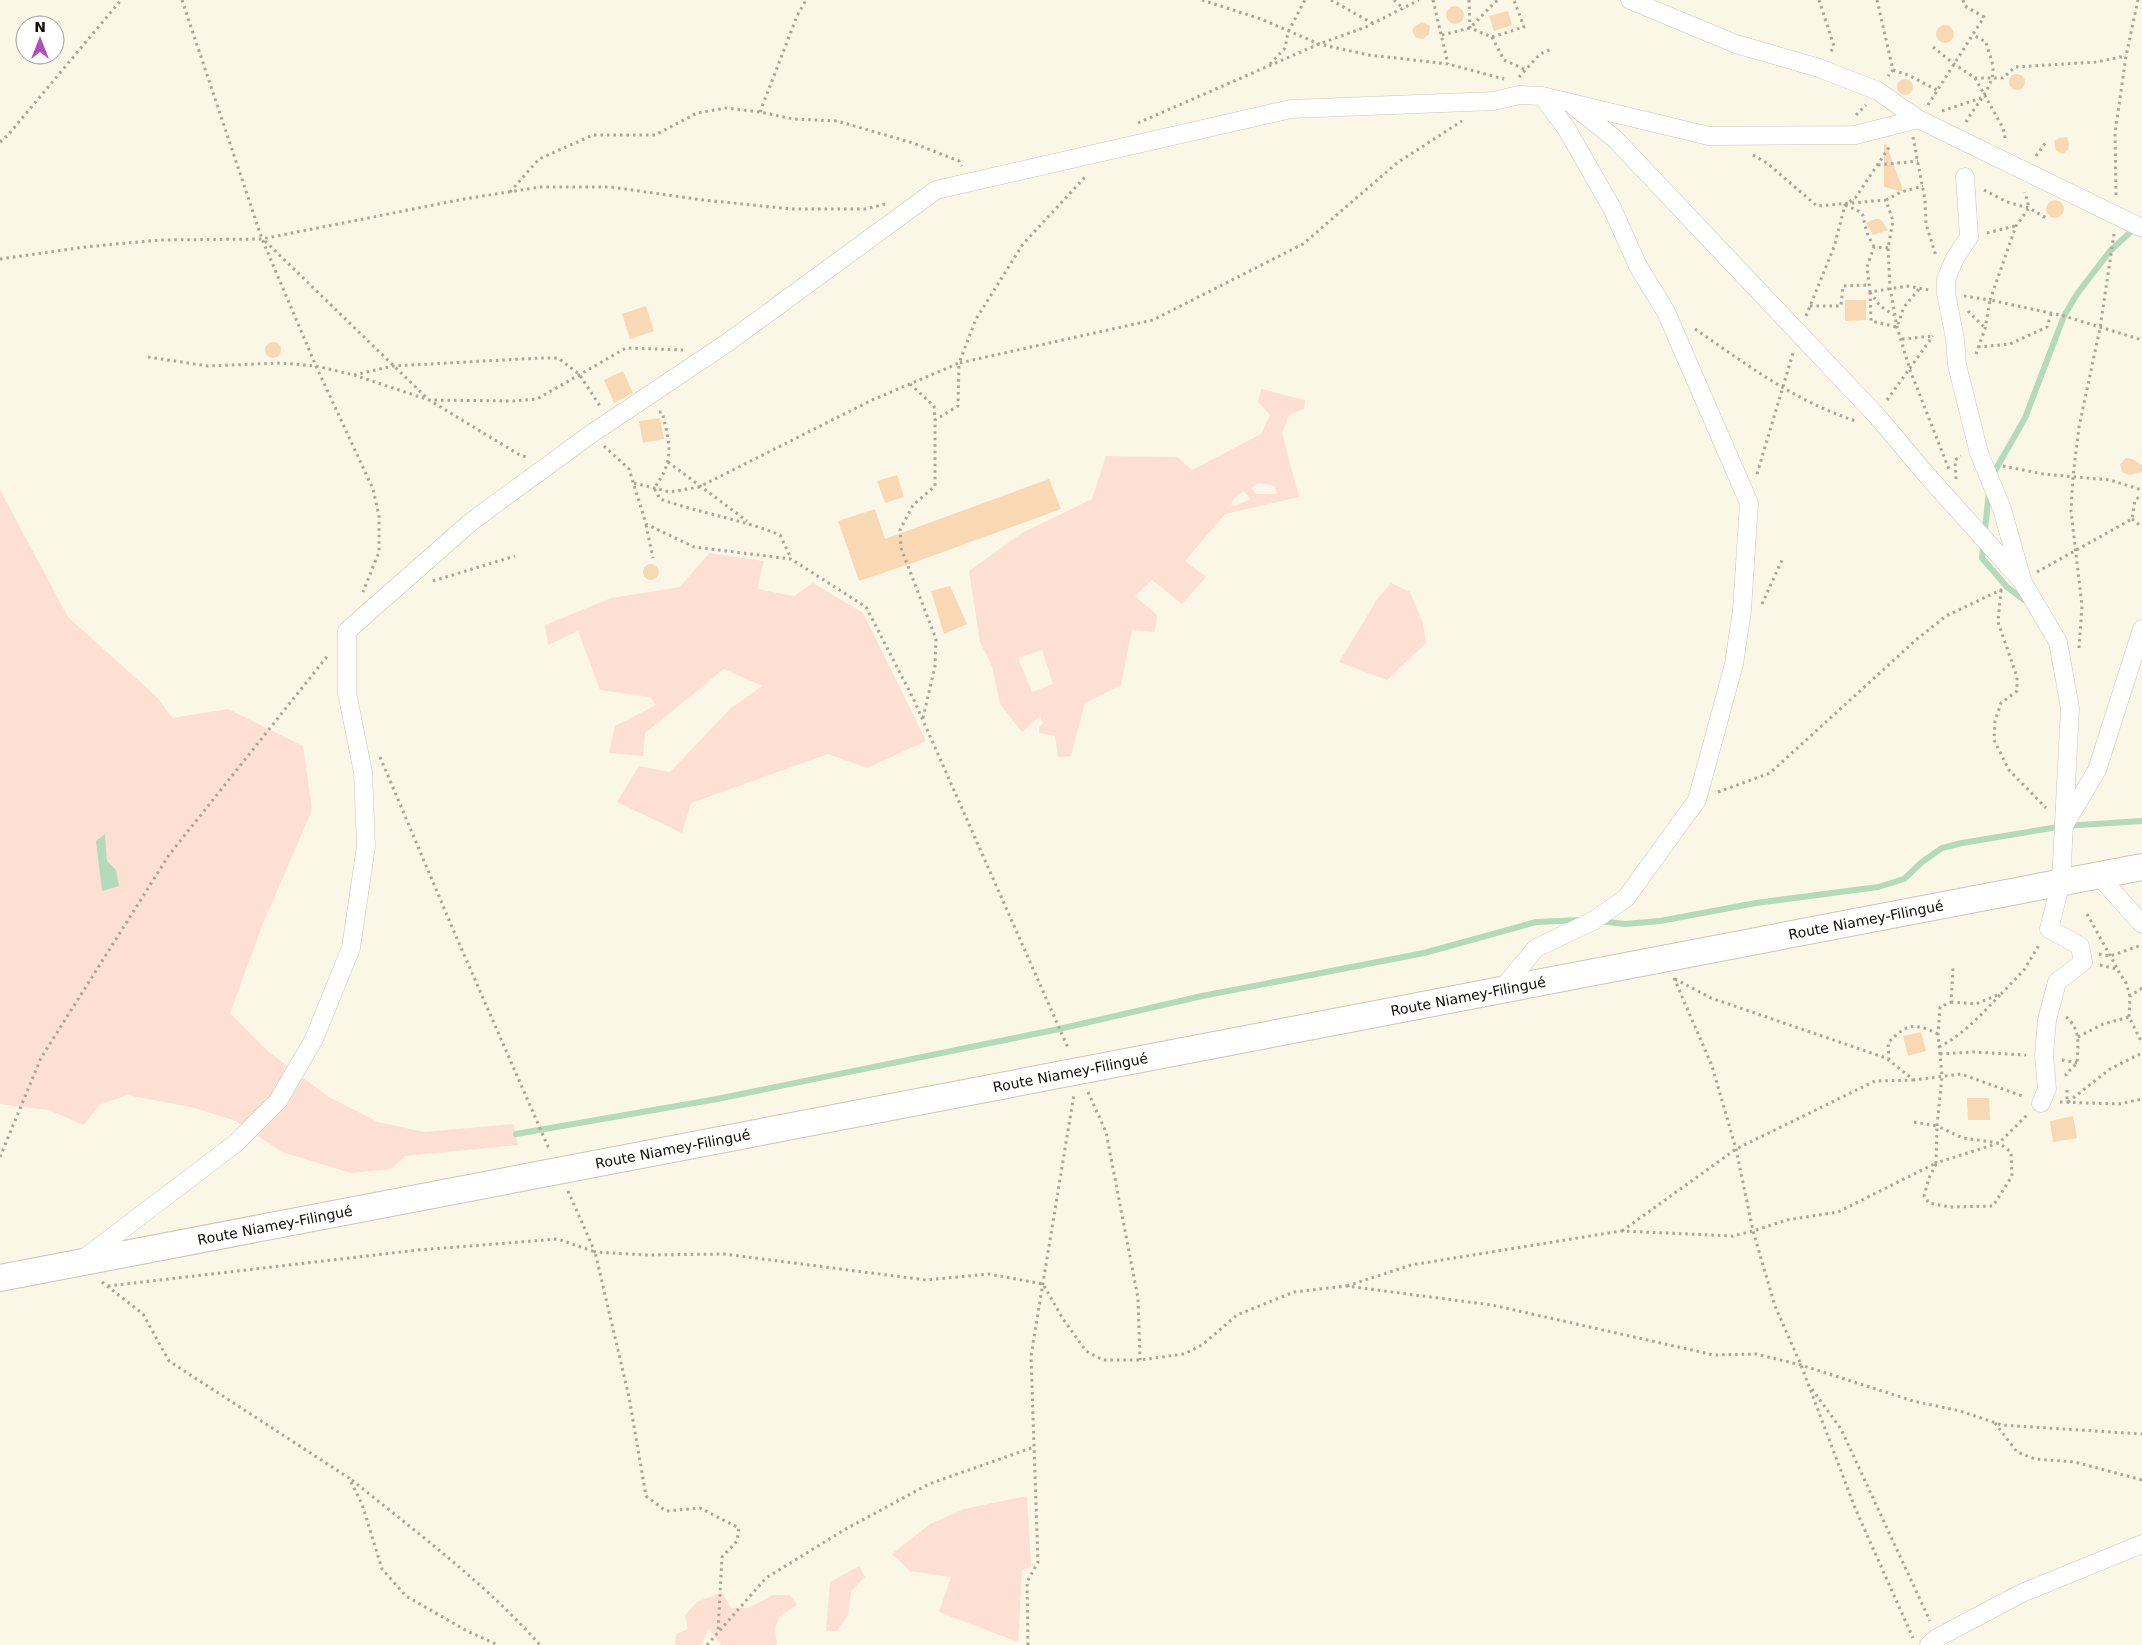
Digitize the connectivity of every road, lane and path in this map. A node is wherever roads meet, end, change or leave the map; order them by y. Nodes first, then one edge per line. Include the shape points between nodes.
1 (121, 0) edge
2 (182, 0) edge
3 (806, 0) edge
4 (1202, 0) edge
5 (1305, 0) edge
6 (1331, 0) edge
7 (1394, 0) edge
8 (1419, 0) edge
9 (1433, 0) edge
10 (1469, 0) edge
11 (1500, 0) edge
12 (1514, 0) edge
13 (1630, 0) edge
14 (1820, 0) edge
15 (1963, 0) edge
16 (2138, 0) edge
17 (1404, 9) junction
18 (1372, 24) junction
19 (1470, 28) junction
20 (1288, 32) junction
21 (1442, 35) junction
22 (1973, 35) junction
23 (1492, 37) junction
24 (1319, 44) junction
25 (1933, 47) dead end
26 (1552, 48) dead end
27 (2126, 56) junction
28 (1448, 64) junction
29 (1954, 64) junction
30 (1268, 66) junction
31 (1820, 68) junction
32 (1526, 70) junction
33 (1892, 70) dead end
34 (1975, 78) junction
35 (1990, 79) junction
36 (1507, 80) dead end
37 (1937, 90) junction
38 (1542, 96) junction
39 (1984, 97) junction
40 (1494, 101) junction
41 (1570, 103) junction
42 (760, 112) junction
43 (1913, 123) junction
44 (1136, 124) dead end
45 (1956, 138) junction
46 (0, 142) edge
47 (1109, 150) junction
48 (1750, 154) dead end
49 (1918, 161) junction
50 (2010, 164) junction
51 (1878, 166) junction
52 (1965, 177) joint
53 (970, 182) junction
54 (1923, 186) junction
55 (509, 192) junction
56 (1886, 200) junction
57 (892, 202) dead end
58 (1845, 205) junction
59 (2116, 216) junction
60 (2048, 219) dead end
61 (2016, 226) dead end
62 (2142, 228) edge
63 (1969, 236) junction
64 (262, 239) junction
65 (1874, 247) dead end
66 (0, 259) edge
67 (1946, 279) junction
68 (1869, 285) dead end
69 (1919, 289) dead end
70 (1810, 306) junction
71 (2051, 314) junction
72 (1895, 316) junction
73 (1688, 325) dead end
74 (1897, 327) junction
75 (2100, 328) junction
76 (1798, 334) junction
77 (1933, 336) junction
78 (1902, 339) junction
79 (1955, 339) junction
80 (2142, 340) edge
81 (1978, 347) junction
82 (715, 352) junction
83 (1975, 356) dead end
84 (148, 357) dead end
85 (960, 363) junction
86 (316, 366) junction
87 (393, 366) junction
88 (1910, 370) junction
89 (579, 374) junction
90 (354, 375) junction
91 (910, 384) junction
92 (1782, 388) junction
93 (429, 400) junction
94 (653, 413) dead end
95 (1876, 414) junction
96 (935, 420) junction
97 (610, 422) junction
98 (591, 434) junction
99 (1961, 456) dead end
100 (668, 462) junction
101 (1983, 462) junction
102 (549, 464) junction
103 (2074, 476) junction
104 (633, 483) junction
105 (1956, 483) dead end
106 (699, 486) junction
107 (654, 488) junction
108 (2142, 490) edge
109 (2142, 495) edge
110 (1749, 503) junction
111 (2132, 519) junction
112 (749, 523) junction
113 (646, 524) junction
114 (2142, 526) edge
115 (2077, 550) junction
116 (515, 556) dead end
117 (653, 558) dead end
118 (791, 559) junction
119 (2022, 581) junction
120 (424, 584) dead end
121 (2001, 590) junction
122 (361, 596) dead end
123 (2142, 629) edge
124 (347, 631) junction
125 (2079, 654) dead end
126 (923, 720) junction
127 (378, 751) dead end
128 (1697, 800) junction
129 (2064, 826) junction
130 (2142, 867) edge
131 (2098, 875) junction
132 (2061, 882) junction
133 (2087, 914) dead end
134 (2142, 924) edge
135 (2049, 929) junction
136 (2142, 945) edge
137 (2081, 954) junction
138 (2110, 956) junction
139 (1953, 968) dead end
140 (1668, 969) junction
141 (2117, 969) junction
142 (2142, 988) edge
143 (1501, 990) junction
144 (2002, 993) junction
145 (2130, 996) junction
146 (2052, 997) junction
147 (1951, 1002) junction
148 (2129, 1017) junction
149 (1938, 1034) junction
150 (2078, 1037) junction
151 (2142, 1043) edge
152 (1939, 1047) junction
153 (2142, 1053) edge
154 (1940, 1054) junction
155 (2044, 1055) junction
156 (1889, 1061) junction
157 (1078, 1071) junction
158 (1942, 1076) junction
159 (1914, 1080) junction
160 (2142, 1099) edge
161 (2067, 1102) junction
162 (2040, 1103) junction
163 (1914, 1122) dead end
164 (1937, 1126) junction
165 (1998, 1143) junction
166 (1736, 1149) junction
167 (0, 1157) edge
168 (1936, 1163) junction
169 (559, 1171) junction
170 (1621, 1232) junction
171 (1753, 1232) junction
172 (595, 1252) junction
173 (78, 1263) junction
174 (0, 1278) edge
175 (1042, 1284) junction
176 (108, 1286) junction
177 (1346, 1286) junction
178 (1140, 1360) junction
179 (1801, 1365) junction
180 (1809, 1385) junction
181 (1995, 1423) junction
182 (2142, 1434) edge
183 (1034, 1447) junction
184 (349, 1478) junction
185 (2142, 1480) edge
186 (2142, 1544) edge
187 (718, 1631) junction
188 (1933, 1641) edge
189 (498, 1645) edge
190 (540, 1645) edge
191 (707, 1645) edge
192 (1028, 1645) edge
193 (1917, 1645) edge

1 - 46 path
2 - 64 path
3 - 42 path
4 - 20 path
5 - 20 path
6 - 18 path
7 - 17 path
8 - 17 path
9 - 21 path
10 - 19 path
11 - 19 path
12 - 23 path via 1524,27
13 - 31 street via 1736,44
14 - 31 path via 1834,46
15 - 22 path via 1965,6 1984,18
16 - 27 path
17 - 18 path
18 - 24 path
19 - 21 path
19 - 23 path
20 - 24 path
20 - 30 path via 1285,48
21 - 28 path
22 - 29 path
22 - 35 path via 1986,42 1993,70
23 - 32 path via 1504,60
24 - 28 path via 1369,55
24 - 30 path
25 - 29 path
26 - 32 path via 1540,54
27 - 35 path via 2096,62 2015,67 2003,78
27 - 59 path via 2115,133
28 - 36 path
29 - 34 path
29 - 37 path
30 - 44 path
31 - 43 street via 1878,92
32 - 38 path via 1514,83
33 - 37 path
34 - 35 path
34 - 39 path
35 - 39 path
37 - 43 path
38 - 40 street via 1519,95
38 - 41 street
38 - 110 street via 1566,128 1612,208 1638,266 1666,312
39 - 43 path
39 - 45 path
39 - 50 path via 2003,128
40 - 47 street via 1291,109
40 - 85 path via 1397,163 1303,244 1153,320
41 - 43 street via 1709,136 1855,135
41 - 76 street via 1615,139
42 - 53 path via 793,119 837,121 913,143 960,161
42 - 55 path via 726,108 697,113 655,135 593,135 539,159
43 - 45 street
43 - 49 path
43 - 51 path via 1895,138
45 - 50 street
47 - 53 street
47 - 85 path via 1024,244 976,319
48 - 58 path via 1767,162 1817,206
49 - 51 path
49 - 54 path
50 - 59 street
51 - 58 path via 1856,197
52 - 60 path via 1991,195 2029,208
52 - 63 street
53 - 82 street via 936,190
54 - 56 path
54 - 67 path via 1926,224
55 - 57 path via 540,187 611,187 792,209 865,209
55 - 64 path
56 - 58 path
56 - 72 path via 1894,221 1888,248
58 - 65 path via 1865,217 1866,231
58 - 70 path via 1834,247
59 - 62 street
59 - 75 path
61 - 63 path
63 - 67 street
64 - 66 path via 159,240
64 - 86 path
64 - 87 path
67 - 79 street
68 - 70 path via 1843,286 1841,306
69 - 74 path via 1904,307
70 - 76 path
71 - 75 path
71 - 81 path via 2047,327 2010,344
71 - 81 path via 1990,300
72 - 74 path
72 - 74 path via 1880,306 1870,292 1871,321
73 - 92 path
74 - 78 path
75 - 80 path
75 - 103 path via 2079,427
76 - 92 path
76 - 95 street
77 - 78 path
77 - 79 path
77 - 88 path
78 - 88 path
79 - 81 path
79 - 101 street via 1958,365
81 - 83 path
82 - 89 path via 626,348
82 - 97 street
84 - 86 path via 208,366 281,363
85 - 91 path
85 - 96 path via 958,406
86 - 90 path
86 - 122 path via 373,489 379,516 379,552
87 - 89 path via 558,358
87 - 90 path
87 - 93 path
88 - 95 path
88 - 105 path
89 - 93 path via 537,399
89 - 97 path
90 - 93 path
91 - 96 path via 934,406
91 - 106 path
92 - 95 path via 1829,413 1863,423
92 - 110 path
93 - 102 path via 518,454
94 - 100 path via 662,412 668,438
95 - 119 street
96 - 126 path via 935,486 913,505 900,530 901,548 936,639 935,666
97 - 98 street
98 - 102 street
98 - 104 path via 629,469
99 - 101 path
100 - 106 path
100 - 107 path via 665,473
101 - 103 path via 2043,474
101 - 119 street via 2002,509
102 - 124 street via 472,521
103 - 108 path via 2110,480
103 - 115 path via 2071,511
104 - 107 path
104 - 113 path
106 - 107 path via 670,492
106 - 112 path
107 - 112 path via 660,500
109 - 111 path via 2135,500
110 - 128 street via 1742,610 1734,664
111 - 114 path
111 - 115 path
112 - 118 path via 780,535
113 - 117 path
113 - 118 path via 694,547
115 - 119 path
115 - 125 path via 2082,606
116 - 120 path
118 - 126 path via 866,607
119 - 121 path
119 - 129 street via 2058,642 2070,708
121 - 128 path via 1946,616 1924,633 1770,773
121 - 129 path via 1998,622 2017,677 2017,691 2001,703 1995,721 1994,740 2009,770
123 - 129 street via 2097,770
124 - 167 path via 169,855 41,1058
124 - 173 street via 347,693 363,772 366,846 351,948 314,1039 278,1101 236,1143
126 - 157 path
127 - 169 path
128 - 143 street via 1626,898 1593,921 1536,948
129 - 132 street
130 - 131 main road, Route Niamey-Filingué
131 - 132 main road, Route Niamey-Filingué
131 - 134 street
132 - 135 street
132 - 140 main road, Route Niamey-Filingué
133 - 138 path
135 - 137 street
135 - 144 path via 2024,970
136 - 138 path
137 - 138 path
137 - 141 path
137 - 146 street via 2057,982
138 - 141 path
139 - 147 path
140 - 143 main road, Route Niamey-Filingué
140 - 156 path via 1711,998
140 - 166 path via 1712,1066
141 - 145 path
142 - 145 path
143 - 157 main road, Route Niamey-Filingué
144 - 147 path via 1976,1004
144 - 152 path via 1975,1022
145 - 148 path
146 - 150 path via 2062,1014 2072,1022
146 - 155 street
147 - 149 path via 1940,1007
148 - 150 path via 2103,1024
148 - 151 path
149 - 152 path
149 - 156 path via 1921,1025 1900,1030 1888,1043
150 - 161 path via 2077,1063 2066,1074
152 - 154 path
153 - 161 path via 2110,1069
154 - 155 path
154 - 158 path
155 - 162 street via 2047,1089
156 - 159 path
157 - 169 main road, Route Niamey-Filingué
157 - 175 path
157 - 178 path via 1106,1132 1138,1298
158 - 159 path
158 - 162 path via 1961,1074
158 - 164 path
159 - 166 path via 1875,1081
160 - 161 path via 2119,1104
161 - 162 path
162 - 165 path
163 - 164 path
164 - 165 path via 1963,1138
164 - 168 path
165 - 168 path
165 - 168 path via 2012,1152 2012,1176 1993,1206 1950,1207 1929,1203 1924,1196
166 - 170 path
166 - 171 path
168 - 171 path via 1838,1212 1787,1220
169 - 172 path
169 - 173 main road, Route Niamey-Filingué
170 - 171 path via 1732,1236
170 - 177 path via 1411,1265
171 - 179 path via 1775,1306
172 - 175 path via 724,1254 926,1280 988,1274
172 - 176 path via 558,1239 418,1250
172 - 187 path via 629,1397 646,1496 666,1511 700,1508 739,1528 737,1541 722,1557
173 - 174 main road, Route Niamey-Filingué
173 - 176 path
175 - 178 path via 1086,1351 1103,1360
175 - 183 path via 1031,1356
176 - 184 path via 143,1314 169,1361
177 - 178 path via 1294,1292 1237,1315 1202,1345 1184,1354
177 - 179 path via 1492,1305 1714,1355 1756,1354
179 - 180 path
179 - 181 path
180 - 188 path via 1841,1429 1903,1559
180 - 193 path via 1855,1508
181 - 182 path
181 - 185 path via 2017,1452 2035,1459 2075,1462
183 - 187 path via 929,1484 844,1530 766,1578
183 - 192 path via 1038,1562 1027,1582
184 - 189 path via 362,1504 382,1569 400,1590 467,1631
184 - 190 path via 518,1620
186 - 188 street via 2022,1593
187 - 191 path

